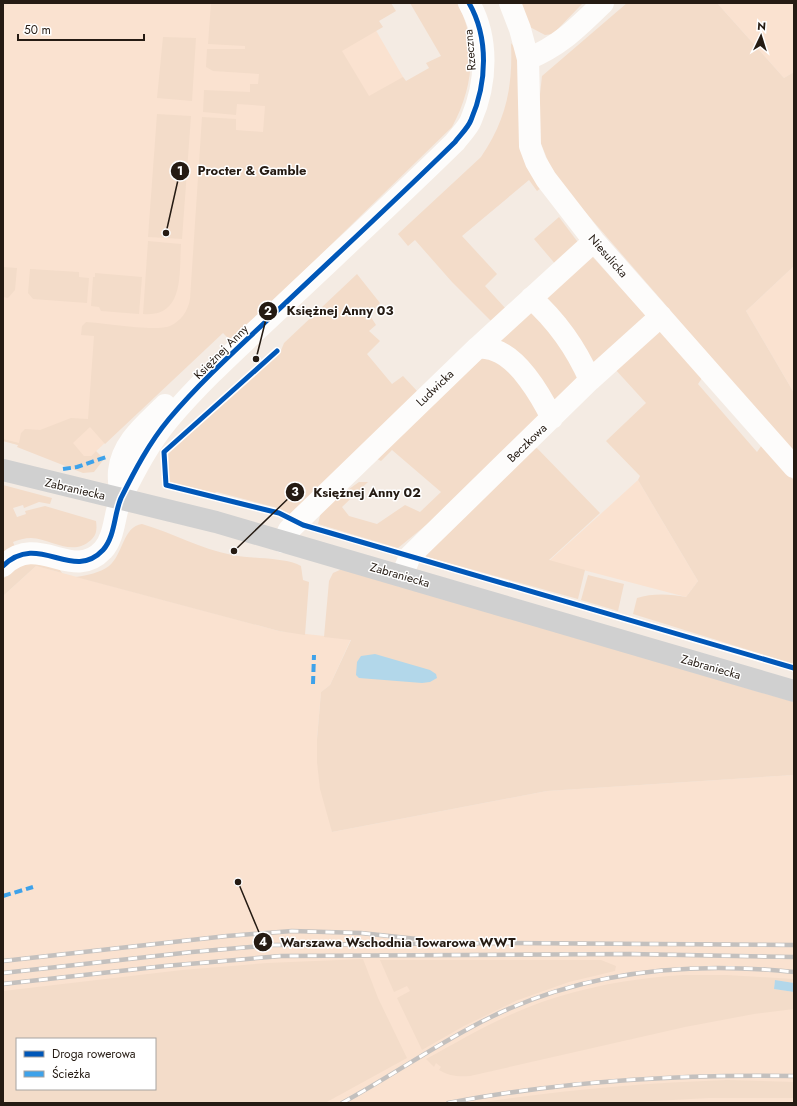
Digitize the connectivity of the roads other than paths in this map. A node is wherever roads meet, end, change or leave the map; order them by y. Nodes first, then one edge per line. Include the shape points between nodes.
1 (469, 3) edge
2 (510, 3) edge
3 (603, 3) edge
4 (528, 59) junction
5 (478, 98) joint
6 (594, 241) junction
7 (531, 298) junction
8 (661, 316) junction
9 (478, 346) junction
10 (590, 380) junction
11 (552, 418) junction
12 (794, 467) edge
13 (3, 470) edge
14 (121, 499) junction
15 (283, 542) junction
16 (3, 566) edge
17 (402, 576) junction
18 (794, 691) edge

1 - 5 street, Rzeczna via 479,27 482,44 484,71
2 - 4 street, Niesulicka
3 - 4 street via 567,38 549,50
4 - 6 street, Niesulicka via 530,146 546,179
5 - 14 street, Księżnej Anny via 471,121 455,142 222,363 178,392 130,440 118,472
6 - 7 street, Ludwicka
6 - 8 street, Niesulicka
7 - 9 street, Ludwicka
7 - 10 street via 548,313 566,335
8 - 10 street, Beczkowa
8 - 12 street, Niesulicka
9 - 11 street via 494,350 509,358 543,399
9 - 15 street, Ludwicka via 289,530
10 - 11 street, Beczkowa
11 - 17 street, Beczkowa via 410,556
13 - 14 main road, Zabraniecka
14 - 15 main road, Zabraniecka
14 - 16 street, Księżnej Anny via 109,542 96,556 80,562 71,562 28,552 12,558
15 - 17 main road, Zabraniecka
17 - 18 main road, Zabraniecka

